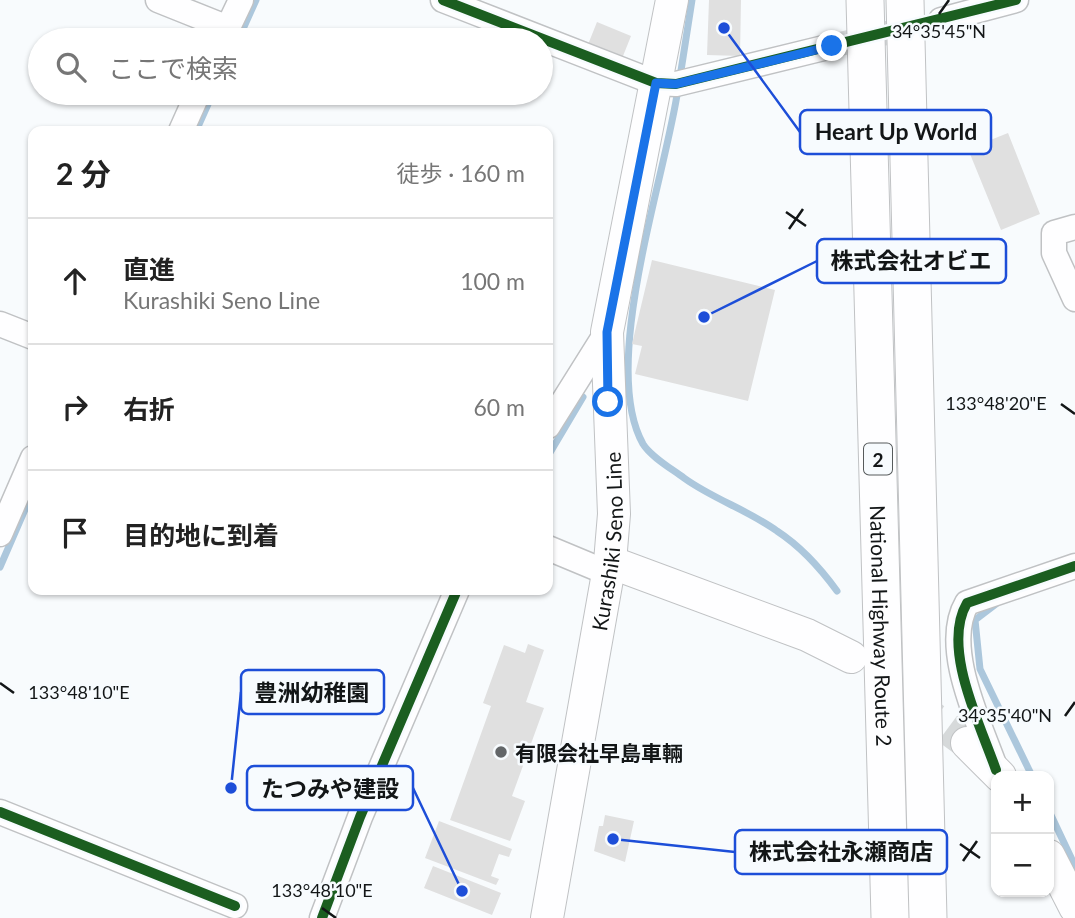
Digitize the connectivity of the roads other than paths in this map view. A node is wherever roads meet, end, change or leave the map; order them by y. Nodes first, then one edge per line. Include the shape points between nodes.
1 (158, 0) edge
2 (241, 0) edge
3 (443, 0) edge
4 (672, 0) edge
5 (865, 0) edge
6 (905, 0) edge
7 (1016, 0) edge
8 (941, 20) tunnel mouth
9 (213, 28) edge
10 (228, 28) edge
11 (522, 28) edge
12 (553, 39) edge
13 (832, 46) tunnel mouth
14 (674, 82) junction
15 (193, 105) edge
16 (183, 126) edge
17 (1075, 227) edge
18 (1075, 299) edge
19 (0, 324) edge
20 (607, 332) junction
21 (28, 335) edge
22 (553, 418) edge
23 (28, 470) edge
24 (0, 534) edge
25 (553, 550) edge
26 (1075, 566) edge
27 (609, 567) junction
28 (455, 595) edge
29 (851, 657) dead end
30 (967, 743) tunnel mouth
31 (996, 771) edge
32 (997, 771) edge
33 (0, 812) edge
34 (1054, 866) edge
35 (235, 906) dead end
36 (1075, 907) edge
37 (322, 918) edge
38 (547, 918) edge
39 (890, 918) edge
40 (928, 918) edge

1 - 9 street
2 - 10 street
3 - 11 street
4 - 14 main road, Kurashiki Seno Line
5 - 39 highway, National Highway Route 2 / 2
6 - 40 highway, National Highway Route 2 / 2
7 - 8 street
12 - 14 street
13 - 14 street
14 - 20 main road, Kurashiki Seno Line
15 - 16 street
17 - 18 street via 1054,233 1054,253
19 - 21 street
20 - 22 street
20 - 27 main road, Kurashiki Seno Line via 614,514
23 - 24 street
25 - 27 street
26 - 32 street via 967,603 958,618 960,665
27 - 29 main road via 807,635
27 - 38 main road, Kurashiki Seno Line
28 - 37 street
30 - 31 main road
33 - 35 street
34 - 36 main road

